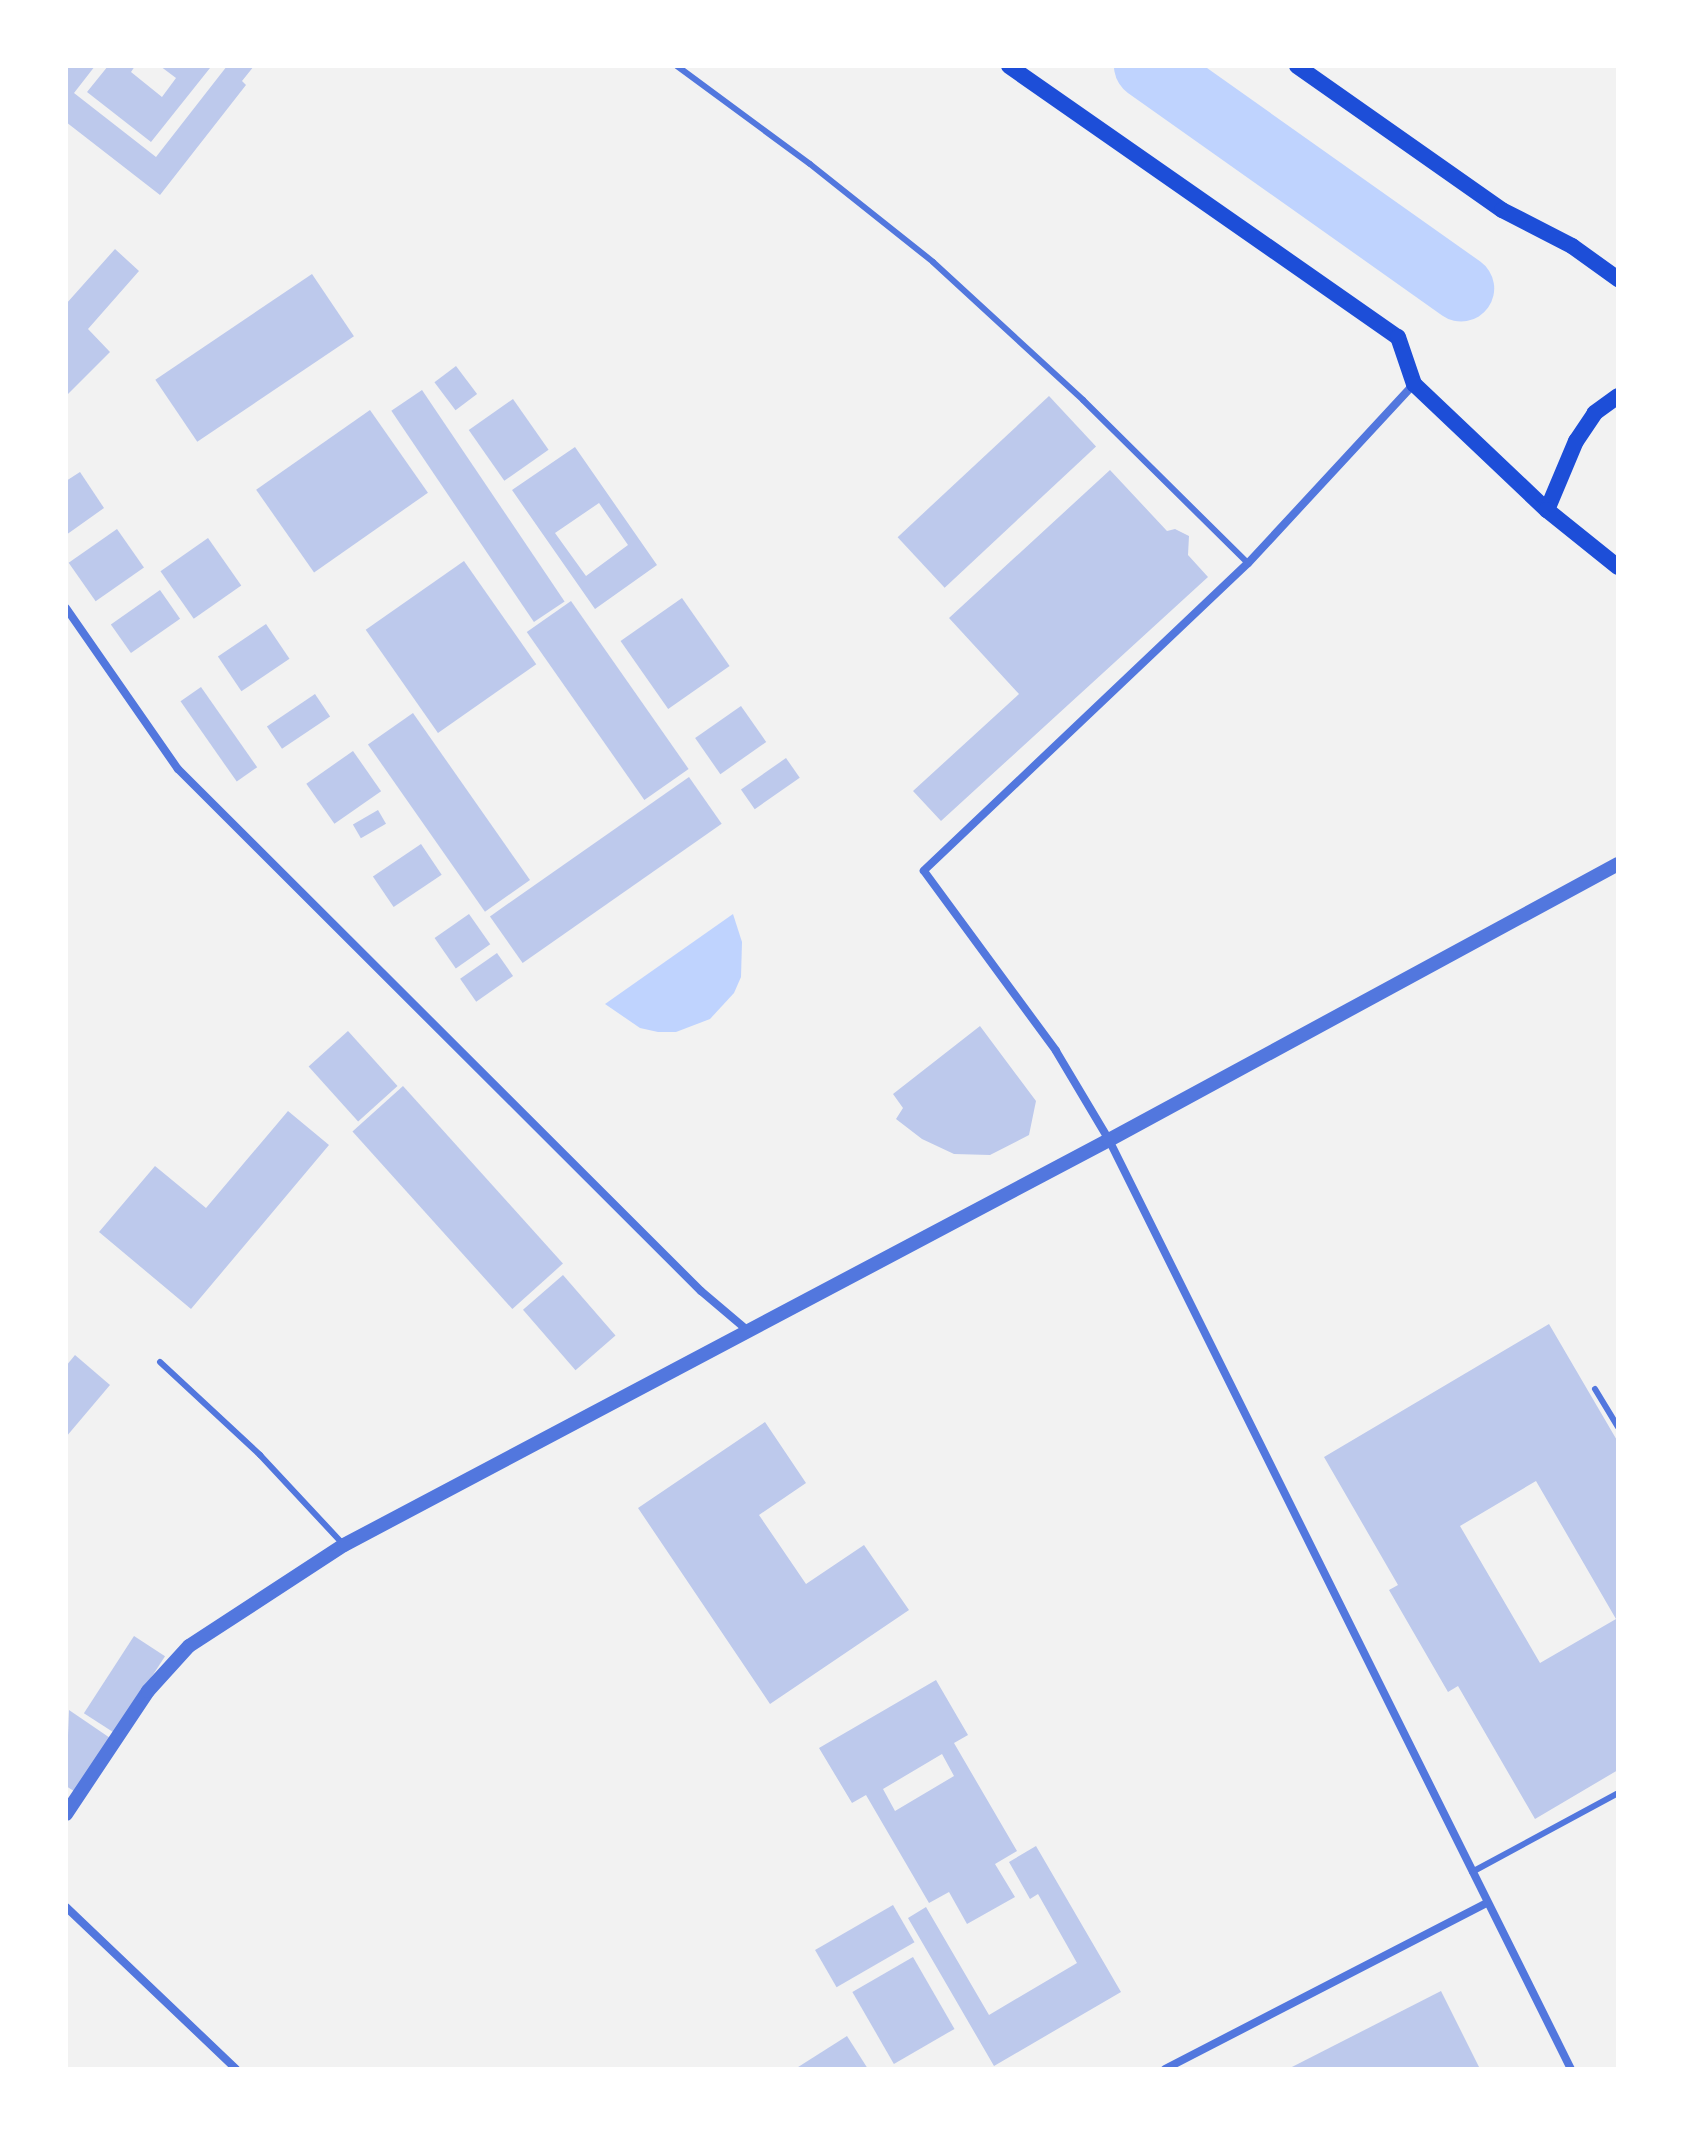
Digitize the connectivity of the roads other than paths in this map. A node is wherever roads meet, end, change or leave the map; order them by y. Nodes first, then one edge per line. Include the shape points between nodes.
1 (677, 66) edge
2 (1009, 66) edge
3 (1297, 66) edge
4 (1618, 279) edge
5 (1414, 384) junction
6 (1618, 396) edge
7 (1547, 510) junction
8 (1248, 563) junction
9 (1618, 567) edge
10 (66, 608) edge
11 (1618, 864) edge
12 (1109, 1140) junction
13 (747, 1330) junction
14 (160, 1362) dead end
15 (1595, 1389) dead end
16 (1618, 1427) edge
17 (344, 1545) junction
18 (1618, 1793) edge
19 (66, 1814) edge
20 (1472, 1872) junction
21 (1487, 1903) junction
22 (66, 1907) edge
23 (236, 2069) edge
24 (1165, 2069) edge
25 (1571, 2069) edge

1 - 8 lane via 933,262
2 - 5 main road via 1398,337
3 - 4 main road via 1502,210 1572,246
5 - 7 main road
5 - 8 street
6 - 7 main road via 1595,413 1576,441
7 - 9 main road
8 - 12 street via 924,871 1056,1051
10 - 13 street via 178,769 701,1291
11 - 12 street
12 - 13 street
12 - 20 street
13 - 17 street
14 - 17 lane via 260,1455
15 - 16 lane
17 - 19 street via 189,1646 148,1691
18 - 20 lane
20 - 21 street
21 - 24 street
21 - 25 street
22 - 23 street

